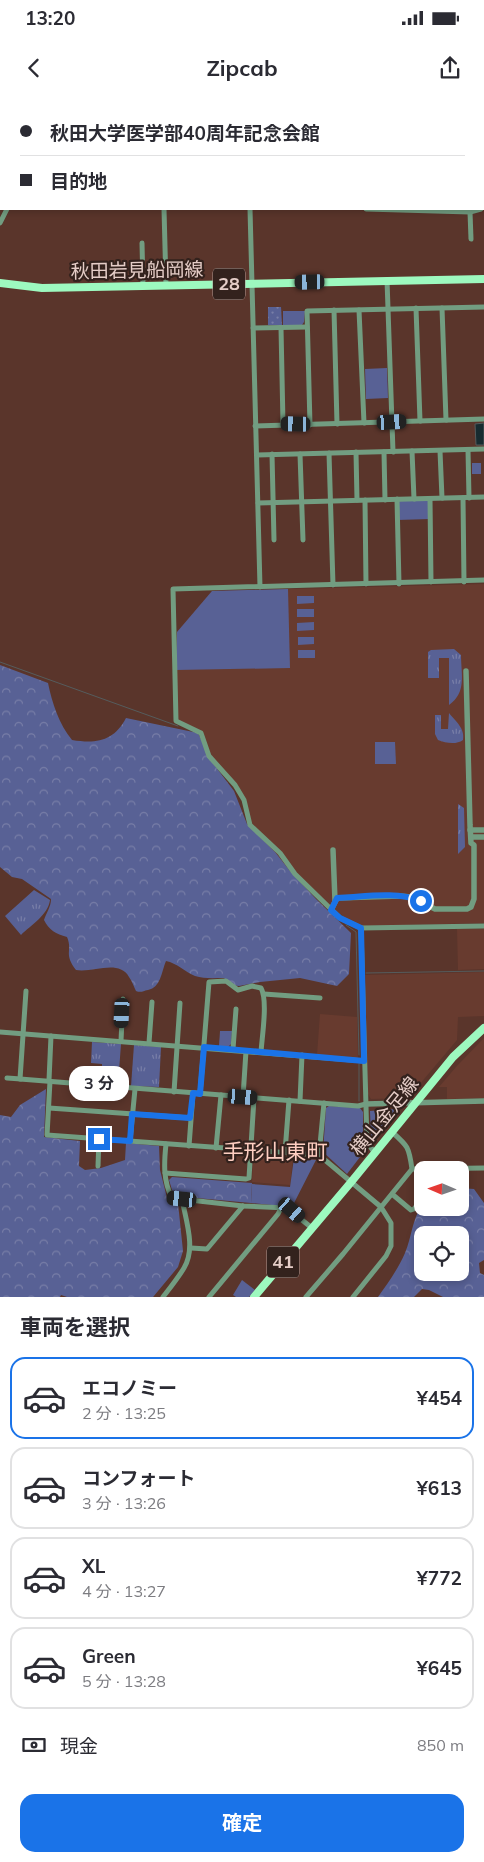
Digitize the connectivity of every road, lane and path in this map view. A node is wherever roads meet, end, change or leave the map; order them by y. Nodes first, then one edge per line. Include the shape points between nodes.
1 (6, 210) edge
2 (164, 210) edge
3 (250, 210) edge
4 (432, 210) edge
5 (476, 210) edge
6 (470, 212) junction
7 (0, 223) edge
8 (471, 239) dead end
9 (142, 243) dead end
10 (484, 279) edge
11 (387, 280) junction
12 (0, 282) edge
13 (252, 284) junction
14 (166, 285) junction
15 (143, 286) junction
16 (484, 307) edge
17 (416, 308) junction
18 (442, 308) junction
19 (388, 309) junction
20 (334, 310) junction
21 (359, 310) junction
22 (308, 327) junction
23 (253, 328) junction
24 (281, 328) junction
25 (484, 419) edge
26 (446, 420) junction
27 (420, 421) junction
28 (392, 422) junction
29 (364, 423) junction
30 (283, 424) junction
31 (310, 424) junction
32 (337, 424) junction
33 (255, 426) junction
34 (440, 450) junction
35 (468, 450) junction
36 (484, 450) edge
37 (412, 451) junction
38 (356, 452) junction
39 (384, 452) junction
40 (393, 452) junction
41 (329, 453) junction
42 (272, 454) junction
43 (300, 454) junction
44 (257, 455) junction
45 (484, 497) edge
46 (442, 498) junction
47 (463, 498) junction
48 (469, 498) junction
49 (414, 499) junction
50 (430, 499) junction
51 (357, 500) junction
52 (364, 500) junction
53 (385, 500) junction
54 (397, 500) junction
55 (331, 501) junction
56 (274, 502) junction
57 (302, 502) junction
58 (258, 503) junction
59 (274, 540) dead end
60 (303, 540) dead end
61 (484, 580) edge
62 (431, 582) junction
63 (464, 582) junction
64 (366, 584) junction
65 (399, 584) junction
66 (333, 585) junction
67 (260, 587) junction
68 (466, 671) dead end
69 (470, 830) junction
70 (484, 830) edge
71 (471, 837) junction
72 (484, 837) edge
73 (333, 850) dead end
74 (334, 901) junction
75 (331, 910) junction
76 (484, 926) edge
77 (361, 928) junction
78 (26, 991) dead end
79 (264, 994) junction
80 (320, 998) dead end
81 (123, 999) dead end
82 (152, 1002) dead end
83 (180, 1003) dead end
84 (236, 1009) dead end
85 (484, 1028) edge
86 (0, 1032) edge
87 (22, 1034) junction
88 (51, 1036) junction
89 (121, 1041) junction
90 (149, 1043) junction
91 (176, 1045) junction
92 (204, 1047) junction
93 (233, 1049) junction
94 (246, 1050) junction
95 (261, 1052) junction
96 (302, 1055) junction
97 (364, 1061) junction
98 (104, 1073) dead end
99 (7, 1078) dead end
100 (21, 1079) junction
101 (49, 1081) junction
102 (103, 1086) junction
103 (135, 1089) junction
104 (174, 1092) junction
105 (193, 1093) junction
106 (200, 1094) junction
107 (222, 1095) junction
108 (243, 1097) junction
109 (254, 1098) junction
110 (289, 1100) junction
111 (300, 1101) junction
112 (484, 1101) edge
113 (417, 1102) junction
114 (324, 1103) junction
115 (366, 1104) junction
116 (49, 1108) junction
117 (132, 1114) junction
118 (190, 1118) junction
119 (392, 1132) junction
120 (99, 1139) junction
121 (130, 1141) junction
122 (166, 1144) junction
123 (189, 1146) junction
124 (216, 1148) junction
125 (251, 1150) junction
126 (285, 1152) junction
127 (374, 1152) junction
128 (319, 1155) junction
129 (98, 1166) dead end
130 (469, 1168) edge
131 (484, 1168) edge
132 (412, 1169) joint
133 (164, 1174) junction
134 (352, 1181) junction
135 (392, 1194) junction
136 (182, 1199) junction
137 (243, 1206) junction
138 (381, 1207) junction
139 (281, 1208) junction
140 (414, 1209) edge
141 (312, 1228) junction
142 (190, 1248) junction
143 (165, 1295) edge
144 (173, 1297) edge
145 (209, 1297) edge
146 (254, 1297) edge
147 (306, 1297) edge
148 (353, 1297) edge

1 - 7 street
2 - 14 street
3 - 13 street
4 - 6 street
5 - 6 street
6 - 8 street
9 - 15 street
10 - 11 main road, 秋田岩見船岡線 / 28
11 - 13 main road, 秋田岩見船岡線 / 28
11 - 19 street
12 - 15 main road, 秋田岩見船岡線 / 28 via 42,288
13 - 14 main road, 秋田岩見船岡線 / 28
13 - 23 street
14 - 15 main road, 秋田岩見船岡線 / 28
16 - 18 street
17 - 18 street
17 - 19 street
17 - 27 street
18 - 26 street
19 - 21 street
19 - 28 street
20 - 21 street
20 - 22 street via 307,311
20 - 32 street
21 - 29 street
22 - 24 street
22 - 31 street
23 - 24 street
23 - 33 street
24 - 30 street
25 - 26 street
26 - 27 street
27 - 28 street
28 - 29 street
28 - 40 street
29 - 32 street
30 - 31 street
30 - 33 street
31 - 32 street
33 - 44 street
34 - 35 street
34 - 37 street
34 - 46 street
35 - 36 street
35 - 48 street
37 - 40 street
37 - 49 street
38 - 39 street
38 - 41 street
38 - 51 street
39 - 40 street
39 - 53 street
41 - 43 street
41 - 55 street
42 - 43 street
42 - 44 street
42 - 56 street
43 - 57 street
44 - 58 street
45 - 48 street
46 - 47 street
46 - 50 street
47 - 48 street
47 - 63 street
49 - 50 street
49 - 54 street
50 - 62 street
51 - 52 street
51 - 55 street
52 - 53 street
52 - 64 street
53 - 54 street
54 - 65 street
55 - 57 street
55 - 66 street
56 - 57 street
56 - 58 street
56 - 59 street
57 - 60 street
58 - 67 street
61 - 63 street
62 - 63 street
62 - 65 street
64 - 65 street
64 - 66 street
66 - 67 street
67 - 75 street via 173,589 176,721 201,733 208,756 226,774 244,800 250,825
68 - 69 street
69 - 70 street
69 - 71 street
71 - 72 street
71 - 74 street via 474,845 474,899 467,909 435,908 414,898 400,896 337,898
73 - 74 street
74 - 75 street
75 - 77 street
76 - 77 street
77 - 97 street
78 - 87 street
79 - 80 street
79 - 92 street via 256,986 238,990 226,981 209,982
79 - 95 street
81 - 89 street
82 - 90 street
83 - 91 street
84 - 93 street
85 - 113 main road, 横山金足線 / 41 via 453,1057
86 - 87 street
87 - 88 street
87 - 100 street
88 - 89 street
88 - 101 street
89 - 90 street
90 - 91 street
91 - 92 street
91 - 104 street
92 - 93 street
92 - 106 street
93 - 94 street
94 - 95 street
94 - 108 street
95 - 96 street
96 - 97 street
96 - 111 street
97 - 115 street
98 - 102 street
99 - 100 street
100 - 101 street
101 - 102 street
101 - 116 street
102 - 103 street
103 - 104 street
103 - 117 street
104 - 105 street
105 - 106 street
105 - 118 street
106 - 107 street
107 - 108 street
107 - 124 street
108 - 109 street
109 - 110 street
109 - 125 street
110 - 111 street
110 - 126 street
111 - 114 street
112 - 113 street
113 - 115 street
113 - 119 main road, 横山金足線 / 41
114 - 115 street
114 - 128 street
115 - 127 street via 366,1142
116 - 117 street
116 - 120 street via 47,1134
117 - 118 street
117 - 121 street
118 - 123 street
119 - 127 main road, 横山金足線 / 41
119 - 132 street via 410,1151
120 - 121 street
120 - 129 street
121 - 122 street
122 - 123 street
122 - 133 street
123 - 124 street
124 - 125 street
125 - 126 street
125 - 133 street via 249,1178 246,1179
126 - 128 street
127 - 134 main road, 横山金足線 / 41
128 - 134 street
130 - 131 street
132 - 135 street
133 - 136 street via 172,1198
134 - 138 street
134 - 141 main road, 横山金足線 / 41
135 - 138 street
135 - 140 street via 411,1210
136 - 137 street
136 - 142 street
137 - 139 street
137 - 142 street via 208,1249
138 - 147 street
138 - 148 street via 391,1223 391,1246
139 - 141 street via 292,1210
139 - 145 street
141 - 146 main road, 横山金足線 / 41
142 - 143 street via 185,1268
143 - 144 street

